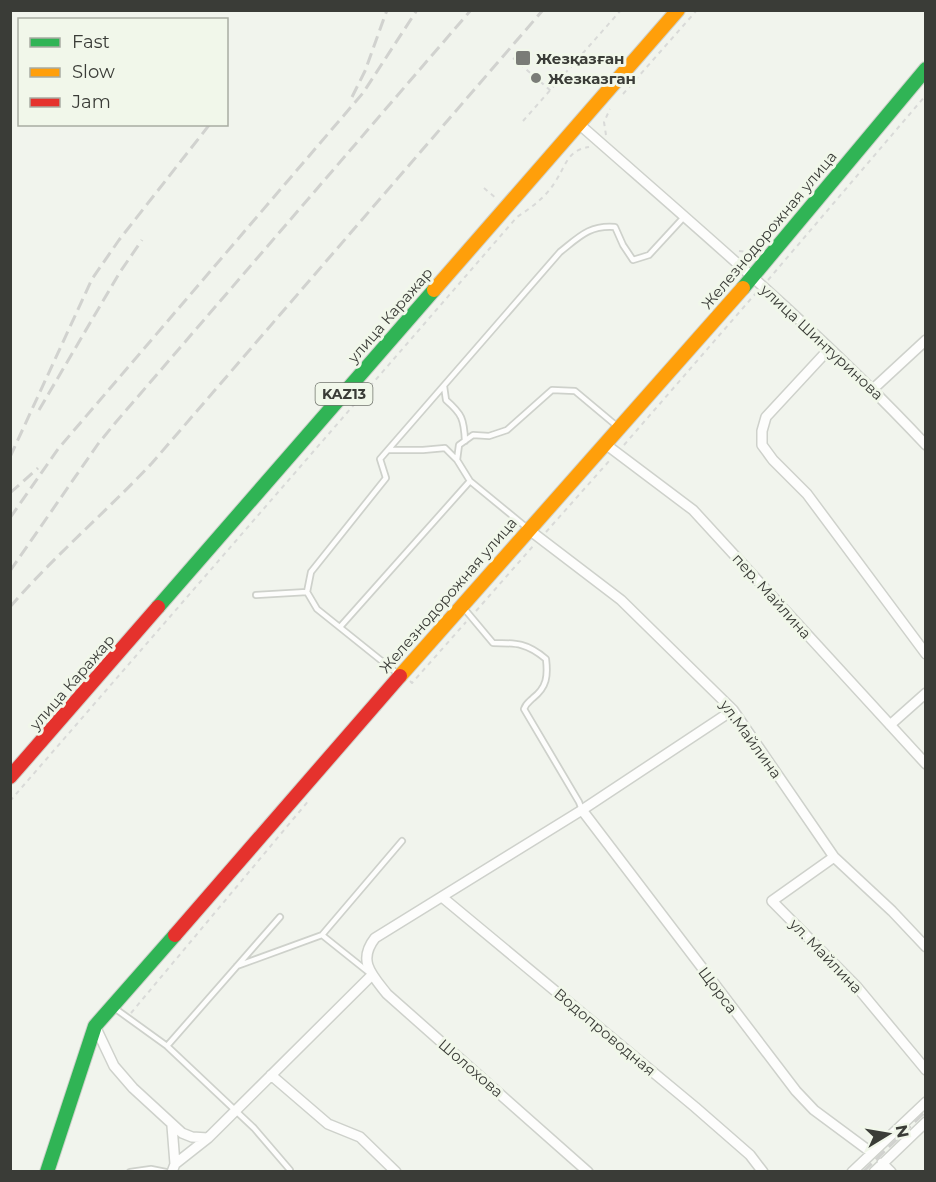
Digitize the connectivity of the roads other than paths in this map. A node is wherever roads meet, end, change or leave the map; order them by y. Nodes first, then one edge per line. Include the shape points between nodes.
1 (678, 10) edge
2 (926, 69) edge
3 (579, 124) junction
4 (684, 217) junction
5 (758, 282) junction
6 (926, 340) edge
7 (829, 349) junction
8 (444, 386) junction
9 (873, 389) junction
10 (618, 427) junction
11 (465, 441) junction
12 (604, 443) junction
13 (926, 445) edge
14 (389, 450) junction
15 (457, 460) junction
16 (470, 481) junction
17 (528, 529) junction
18 (307, 592) junction
19 (256, 595) dead end
20 (461, 605) junction
21 (340, 627) junction
22 (926, 654) edge
23 (405, 678) junction
24 (926, 693) edge
25 (733, 710) junction
26 (890, 725) junction
27 (926, 764) edge
28 (10, 777) edge
29 (582, 810) junction
30 (402, 842) dead end
31 (834, 857) junction
32 (442, 897) junction
33 (280, 917) dead end
34 (322, 935) junction
35 (926, 947) edge
36 (236, 966) junction
37 (372, 975) junction
38 (113, 1007) junction
39 (95, 1026) junction
40 (167, 1046) junction
41 (926, 1070) edge
42 (271, 1075) junction
43 (926, 1102) edge
44 (235, 1112) junction
45 (926, 1122) edge
46 (172, 1126) junction
47 (208, 1138) junction
48 (872, 1153) junction
49 (882, 1163) junction
50 (174, 1168) edge
51 (47, 1172) edge
52 (130, 1172) edge
53 (166, 1172) edge
54 (289, 1172) edge
55 (396, 1172) edge
56 (588, 1172) edge
57 (763, 1172) edge
58 (852, 1172) edge
59 (873, 1172) edge
60 (891, 1172) edge

1 - 3 street, улица Каражар / KAZ13
2 - 5 street, Железнодорожная улица
3 - 4 street, улица Шинтуринова
3 - 28 street, улица Каражар / KAZ13
4 - 5 street, улица Шинтуринова
4 - 8 lane via 650,255 633,260 615,226 585,232 560,252
5 - 7 street, улица Шинтуринова
5 - 10 street, Железнодорожная улица
6 - 9 street
7 - 9 street, улица Шинтуринова
7 - 22 street via 766,417 762,445 807,494
8 - 11 lane via 446,400 464,422
8 - 14 lane
9 - 13 street, улица Шинтуринова
10 - 11 lane via 575,391 552,390 507,430 489,436 473,435
10 - 12 street, Железнодорожная улица
11 - 15 lane via 459,445
12 - 17 street, Железнодорожная улица
12 - 26 street, пер. Майлина via 693,510
14 - 15 lane via 445,448
14 - 18 lane via 380,459 386,478 311,572
15 - 16 lane
16 - 17 lane
16 - 21 lane
17 - 20 street, Железнодорожная улица
17 - 25 street, ул.Майлина via 621,600
18 - 19 lane
18 - 21 lane via 316,609
20 - 23 street, Железнодорожная улица
20 - 29 lane via 493,643 525,645 546,659 548,675 543,689 524,709
21 - 23 lane
23 - 38 street, Железнодорожная улица
24 - 26 street
25 - 29 street
25 - 31 street, ул.Майлина
26 - 27 street, пер. Майлина
29 - 32 street
29 - 48 street, Щорса via 796,1091 814,1110
30 - 34 lane
31 - 35 street, ул.Майлина
31 - 41 street, ул. Майлина via 772,901 857,987
32 - 37 street, Шолохова via 375,938 365,956
32 - 57 street, Водопроводная via 695,1107 750,1155
33 - 36 lane
34 - 36 lane
34 - 37 lane
36 - 40 lane
37 - 42 street
37 - 56 street, Шолохова via 387,994
38 - 39 street, Железнодорожная улица
38 - 40 lane
39 - 46 street via 114,1066
39 - 51 street, Железнодорожная улица
40 - 44 lane
42 - 44 street
42 - 55 street via 327,1124 360,1137
43 - 48 street
44 - 47 street
44 - 54 lane via 254,1128
45 - 49 street
46 - 47 street via 192,1137
46 - 50 street
47 - 50 street
48 - 58 street
49 - 59 street
49 - 60 street
52 - 53 lane

